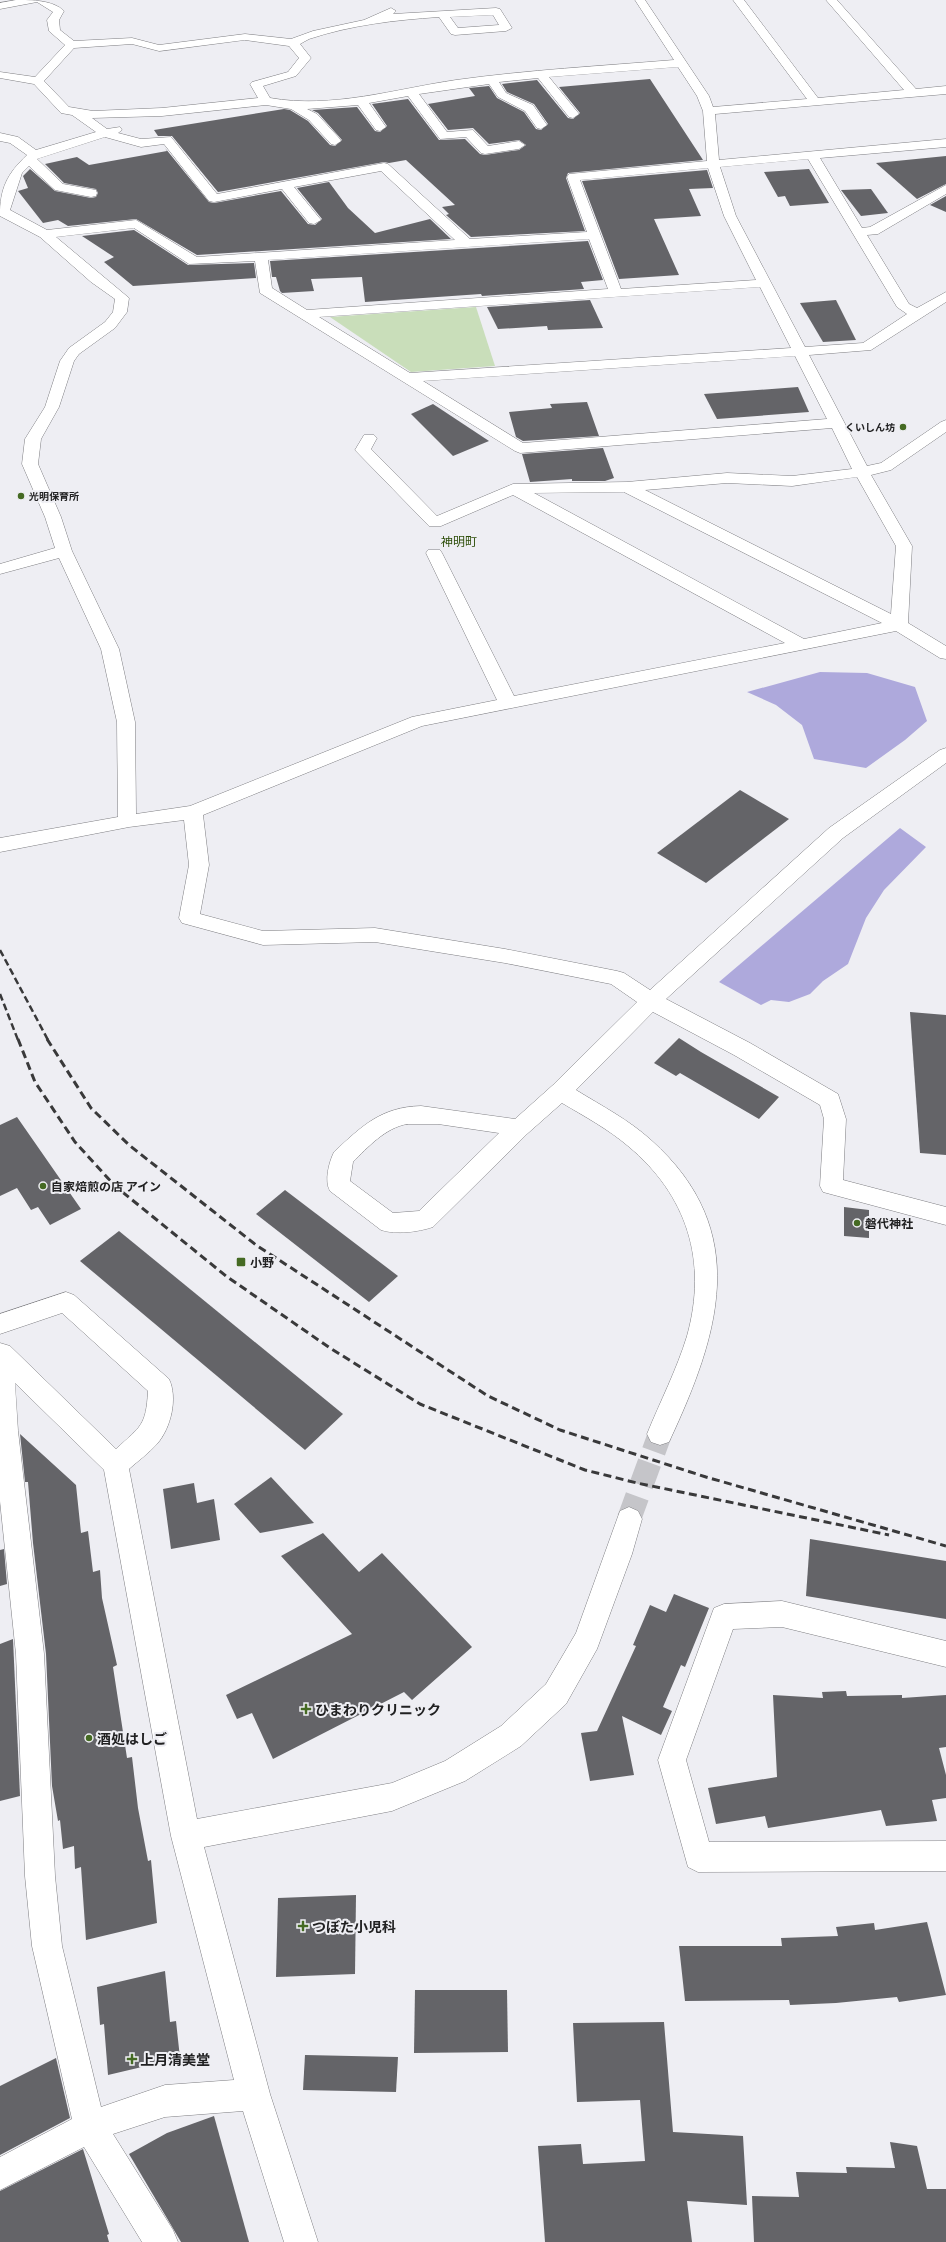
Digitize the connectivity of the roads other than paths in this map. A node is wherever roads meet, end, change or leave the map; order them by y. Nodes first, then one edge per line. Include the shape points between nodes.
1 (34, 0) edge
2 (41, 0) edge
3 (640, 0) edge
4 (738, 0) edge
5 (831, 0) edge
6 (0, 6) edge
7 (398, 6) dead end
8 (443, 15) junction
9 (380, 19) junction
10 (293, 43) junction
11 (71, 45) junction
12 (682, 63) junction
13 (541, 74) junction
14 (0, 75) edge
15 (492, 80) junction
16 (38, 81) junction
17 (946, 90) edge
18 (412, 93) junction
19 (913, 93) junction
20 (266, 101) junction
21 (361, 101) junction
22 (815, 102) junction
23 (294, 106) junction
24 (709, 111) junction
25 (76, 112) junction
26 (162, 112) junction
27 (573, 114) dead end
28 (542, 125) dead end
29 (380, 127) dead end
30 (106, 134) junction
31 (0, 137) edge
32 (335, 141) dead end
33 (946, 143) edge
34 (519, 145) dead end
35 (812, 156) junction
36 (32, 158) junction
37 (713, 165) junction
38 (285, 185) junction
39 (946, 189) edge
40 (91, 193) dead end
41 (1, 212) edge
42 (314, 220) dead end
43 (859, 232) junction
44 (45, 234) junction
45 (594, 235) junction
46 (466, 243) junction
47 (261, 256) junction
48 (766, 283) junction
49 (616, 294) junction
50 (946, 296) edge
51 (305, 314) junction
52 (917, 314) junction
53 (801, 352) junction
54 (408, 378) junction
55 (836, 423) junction
56 (946, 425) edge
57 (930, 436) junction
58 (369, 438) dead end
59 (946, 444) edge
60 (862, 472) junction
61 (627, 487) junction
62 (513, 489) junction
63 (64, 551) junction
64 (434, 553) dead end
65 (0, 569) edge
66 (900, 625) junction
67 (802, 645) junction
68 (946, 654) edge
69 (508, 703) junction
70 (946, 754) edge
71 (193, 812) junction
72 (129, 821) junction
73 (0, 845) edge
74 (651, 1001) junction
75 (561, 1091) junction
76 (519, 1128) junction
77 (946, 1216) edge
78 (0, 1324) edge
79 (0, 1353) edge
80 (660, 1434) tunnel mouth
81 (116, 1465) junction
82 (629, 1519) tunnel mouth
83 (946, 1654) edge
84 (186, 1836) junction
85 (946, 1856) edge
86 (254, 2094) junction
87 (90, 2127) junction
88 (0, 2174) edge
89 (161, 2242) edge
90 (301, 2242) edge

1 - 6 street
2 - 11 street via 58,11 53,20 55,31
3 - 12 street
4 - 22 street
5 - 19 street
7 - 9 street
8 - 8 street via 496,11 506,28 456,32
8 - 9 street via 408,15
9 - 10 street via 304,36
10 - 11 street via 245,38 159,48 132,41
10 - 20 street via 304,58 292,74 256,84
11 - 16 street
12 - 13 street
12 - 24 street via 703,96
13 - 15 street
13 - 27 street
14 - 16 street
15 - 18 street
15 - 28 street via 502,95 529,108
16 - 25 street via 65,110
17 - 19 street
18 - 21 street
18 - 34 street via 444,136 469,133 485,150
19 - 22 street
20 - 23 street
20 - 26 street
21 - 23 street
21 - 29 street
22 - 24 street
23 - 32 street via 313,118
24 - 37 street
25 - 26 street via 93,115
25 - 30 street
26 - 30 street
30 - 36 street
30 - 38 street via 141,143 167,140 214,198
31 - 36 street via 14,140
33 - 35 street
35 - 37 street
35 - 43 street
36 - 40 street via 59,186
36 - 41 street via 16,172
37 - 45 street via 573,177
37 - 48 street via 730,216
38 - 42 street
38 - 46 street via 384,167
39 - 43 street via 873,231
41 - 44 street
43 - 52 street via 904,308
44 - 47 street via 136,224 194,261
44 - 63 street via 96,279 122,298 120,312 110,325 74,351 67,361 52,407 33,439 30,464 53,517
45 - 46 street
45 - 49 street
46 - 47 street
47 - 51 street via 265,290
48 - 49 street
48 - 53 street
49 - 51 street
50 - 52 street
51 - 54 street
52 - 53 street via 866,347
53 - 54 street
53 - 55 street
54 - 55 street via 520,448
55 - 60 street
56 - 57 street
57 - 59 street
57 - 60 street via 886,467
58 - 62 street via 363,450 435,523
60 - 61 street via 792,481 727,478
60 - 66 street via 904,546
61 - 62 street
61 - 66 street
62 - 67 street
63 - 65 street
63 - 72 street via 110,649 126,722
64 - 69 street
66 - 67 street
66 - 68 street
67 - 69 street
69 - 71 street via 418,721
70 - 74 street via 836,834
71 - 72 street
71 - 74 street via 199,865 189,918 263,938 375,935 505,956 617,978
72 - 73 street
74 - 75 street
74 - 77 street via 742,1049 830,1100 835,1119 831,1186
75 - 76 street
75 - 80 street via 628,1134 662,1164 678,1184 700,1231 706,1255 708,1288 700,1330
76 - 76 street via 425,1220 389,1223 338,1185 342,1158 367,1135 396,1117 421,1115
78 - 81 street via 66,1302 160,1387 159,1415 150,1435
79 - 81 street
79 - 87 street via 5,1431 30,1654 40,1876 47,1946
81 - 84 street
82 - 84 street via 619,1554 587,1640 556,1694 511,1736 455,1771 392,1797
83 - 85 street via 782,1614 724,1617 672,1760 698,1857
84 - 86 street
86 - 87 street via 165,2101
86 - 90 street
87 - 88 street
87 - 89 street

